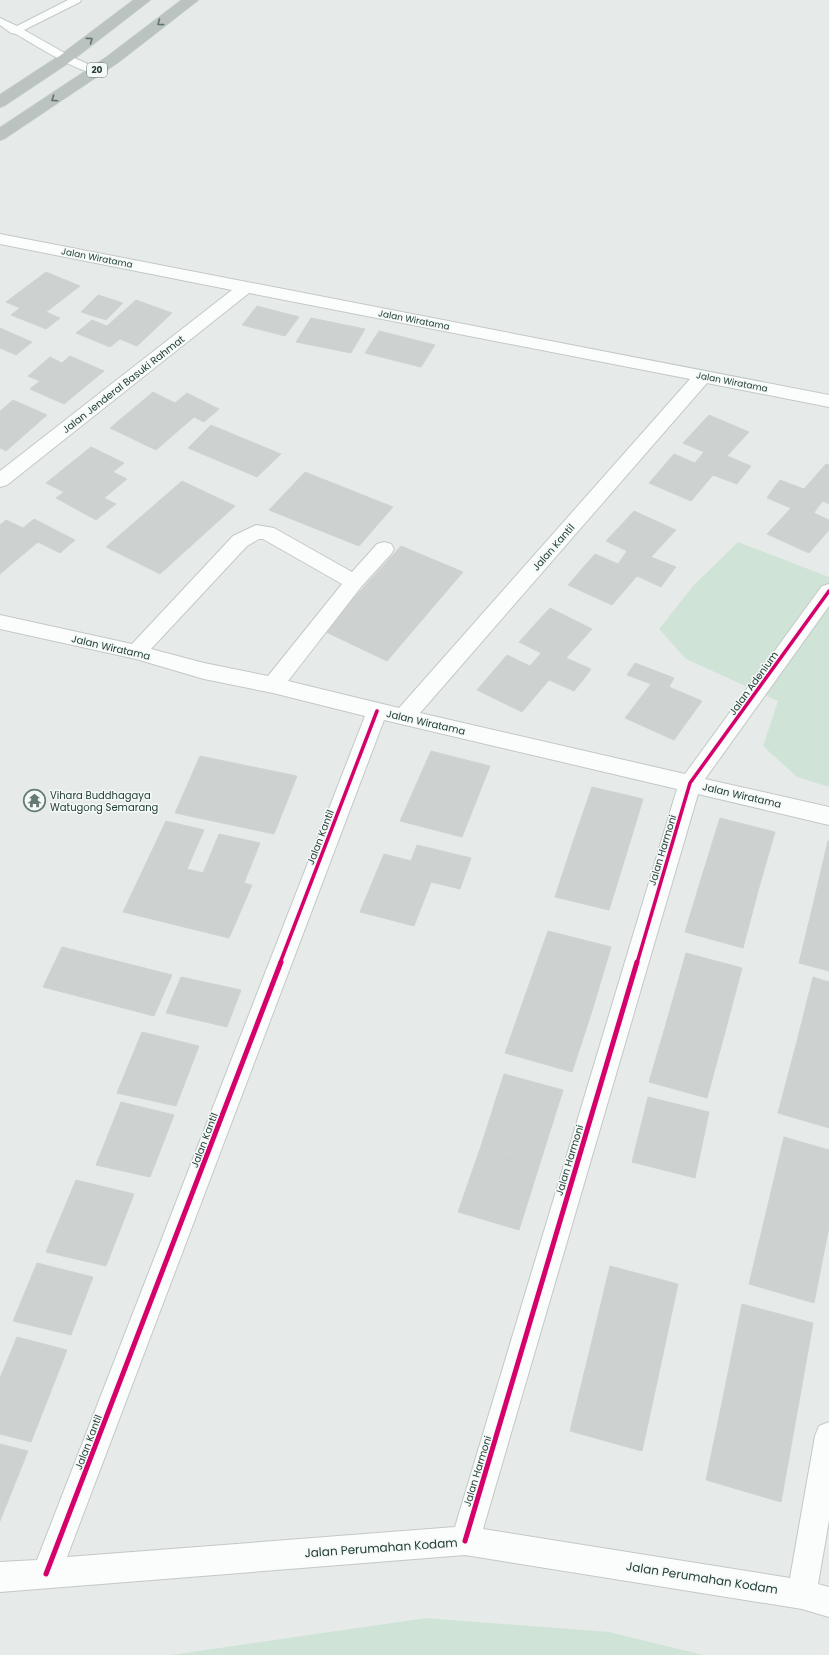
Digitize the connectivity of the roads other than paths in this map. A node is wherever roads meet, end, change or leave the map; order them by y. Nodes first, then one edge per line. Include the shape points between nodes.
1 (76, 0) edge
2 (143, 0) edge
3 (191, 0) edge
4 (0, 21) edge
5 (15, 31) junction
6 (66, 58) junction
7 (95, 71) junction
8 (0, 102) edge
9 (0, 135) edge
10 (0, 239) edge
11 (17, 242) junction
12 (0, 256) edge
13 (246, 287) junction
14 (703, 376) junction
15 (829, 401) edge
16 (0, 481) edge
17 (384, 549) dead end
18 (354, 582) junction
19 (829, 591) edge
20 (0, 622) edge
21 (136, 652) junction
22 (273, 685) junction
23 (377, 711) junction
24 (404, 717) junction
25 (690, 783) junction
26 (829, 816) edge
27 (829, 1436) edge
28 (464, 1542) junction
29 (46, 1574) junction
30 (0, 1577) edge
31 (802, 1594) junction
32 (829, 1602) edge

1 - 5 lane
6 -> 2 highway
3 -> 7 highway, 20
4 - 5 lane
5 - 6 lane
6 - 7 lane
6 - 8 highway
7 -> 9 highway, 20
10 - 11 street, Jalan Wiratama
11 - 12 street
11 - 13 street, Jalan Wiratama
13 - 14 street, Jalan Wiratama
13 - 16 street, Jalan Jenderal Basuki Rahmat
14 - 15 street, Jalan Wiratama
14 - 24 street, Jalan Kantil
17 - 18 street
18 - 21 street via 267,533 256,532 240,541
18 - 22 street
19 - 25 street, Jalan Adenium
20 - 21 street, Jalan Wiratama
21 - 22 street, Jalan Wiratama via 176,664
22 - 23 street, Jalan Wiratama
23 - 24 street, Jalan Wiratama
23 - 29 street, Jalan Kantil
24 - 25 street, Jalan Wiratama
25 - 26 street, Jalan Wiratama
25 - 28 street, Jalan Harmoni
27 - 31 street
28 - 29 street, Jalan Perumahan Kodam
28 - 31 street, Jalan Perumahan Kodam
29 - 30 street, Jalan Perumahan Kodam
31 - 32 street, Jalan Perumahan Kodam

